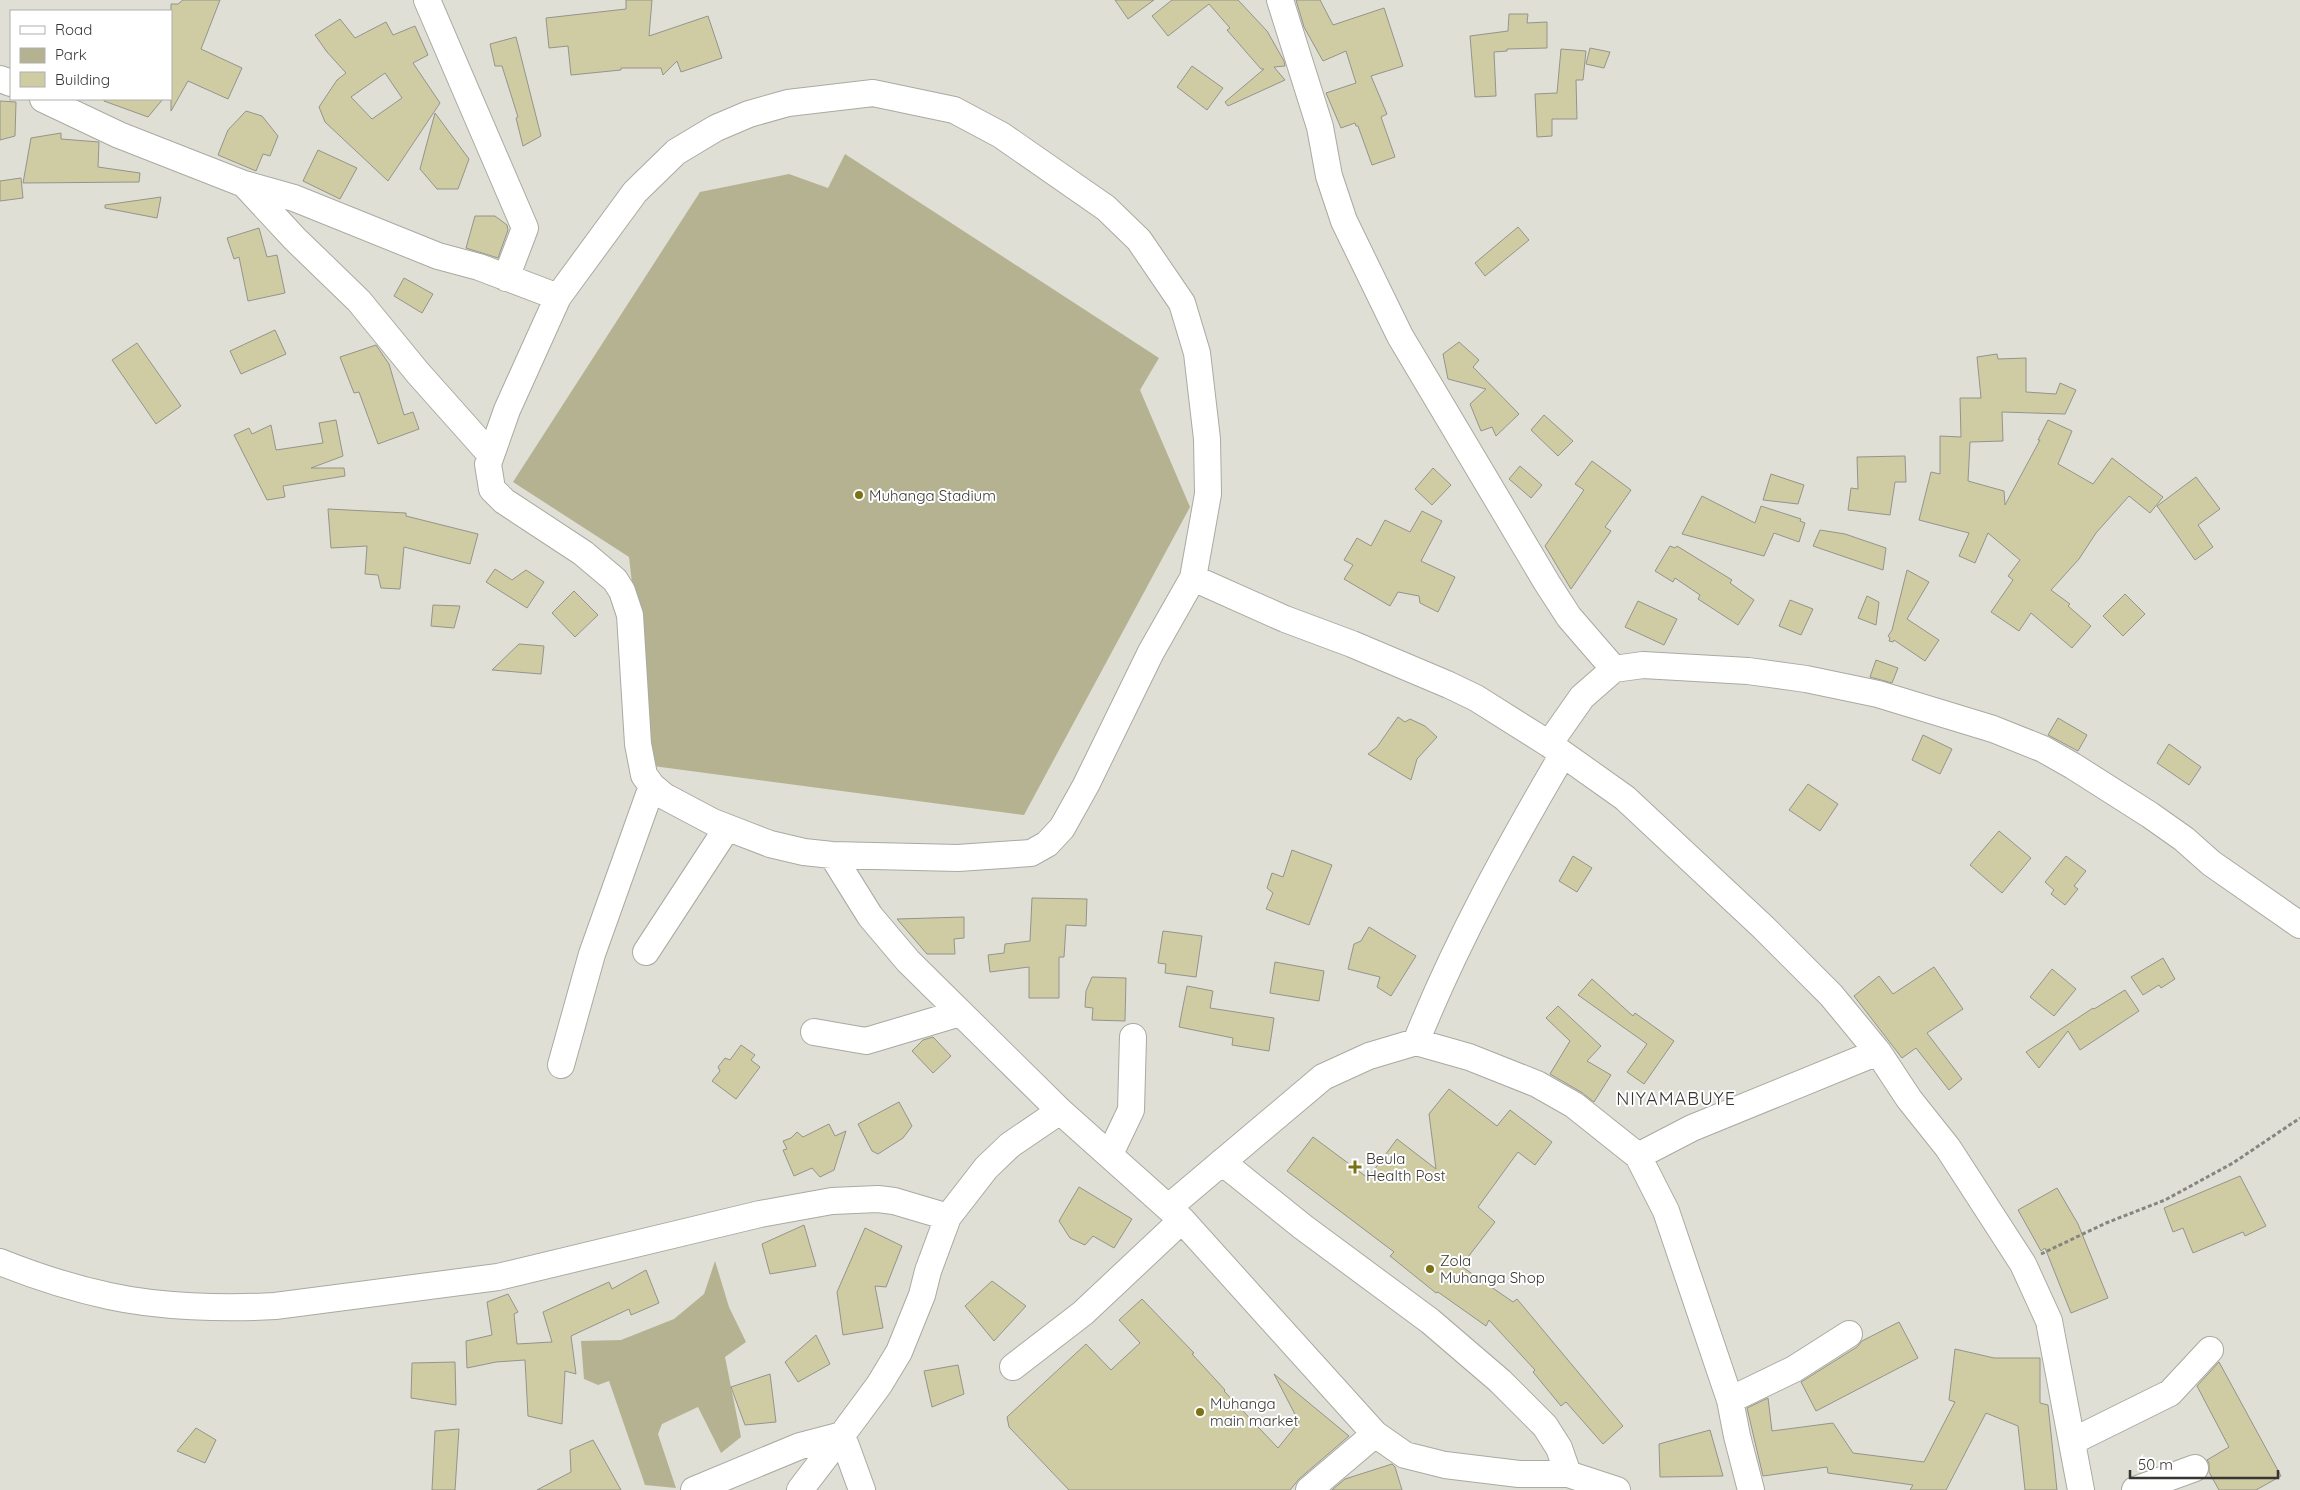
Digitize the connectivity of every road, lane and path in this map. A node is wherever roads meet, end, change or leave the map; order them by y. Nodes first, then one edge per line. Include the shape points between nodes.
1 (427, 0) edge
2 (1280, 0) edge
3 (45, 100) edge
4 (244, 184) junction
5 (506, 278) junction
6 (558, 297) junction
7 (491, 455) junction
8 (1193, 578) junction
9 (1614, 669) junction
10 (1556, 749) junction
11 (652, 786) junction
12 (727, 828) junction
13 (832, 855) junction
14 (2300, 926) edge
15 (646, 952) dead end
16 (960, 1013) junction
17 (814, 1032) dead end
18 (1134, 1037) dead end
19 (1416, 1042) junction
20 (1878, 1052) junction
21 (561, 1065) dead end
22 (1060, 1111) junction
23 (2300, 1118) edge
24 (1110, 1154) junction
25 (1638, 1156) junction
26 (1222, 1162) junction
27 (1176, 1213) junction
28 (948, 1217) junction
29 (0, 1262) edge
30 (2023, 1264) junction
31 (1848, 1334) dead end
32 (2210, 1350) dead end
33 (1013, 1367) dead end
34 (1730, 1400) junction
35 (1375, 1434) junction
36 (842, 1435) junction
37 (2073, 1441) junction
38 (2195, 1468) dead end
39 (1568, 1474) junction
40 (694, 1490) edge
41 (800, 1490) edge
42 (862, 1490) edge
43 (1309, 1490) edge
44 (1617, 1490) edge
45 (1751, 1490) edge
46 (2081, 1490) edge
47 (2135, 1490) edge

1 - 5 street via 525,228
2 - 9 street via 1320,127 1329,176 1344,221 1370,277 1400,336 1547,583 1569,617
3 - 4 street via 119,135
4 - 5 street via 294,198 438,256
4 - 7 street via 359,301
5 - 6 street
6 - 7 street via 507,410
6 - 8 street via 635,192 676,152 716,128 788,103 873,93 954,110 1001,135 1106,208 1139,240 1182,303 1198,353 1207,439 1208,494
7 - 11 street via 489,476 492,489 504,501 583,553 616,580 622,590 630,615 638,744 644,774
8 - 10 street via 1476,698
8 - 13 street via 1151,652 1062,828 1047,844 1031,853 958,858
9 - 10 street via 1582,697
9 - 14 street via 1643,665 1684,667 1806,679 1878,694 1993,729 2043,749 2118,793
10 - 19 street via 1443,977
10 - 20 street via 1625,798 1763,927 1831,995
11 - 12 street via 664,796
11 - 21 street via 592,954
12 - 13 street via 770,844
12 - 15 street
13 - 16 street via 870,916 908,961
16 - 17 street via 866,1041
16 - 22 street
18 - 24 street via 1131,1110
19 - 25 street via 1504,1069 1537,1084 1574,1105
19 - 26 street via 1369,1056 1323,1078
20 - 25 street via 1701,1125
20 - 30 street via 1948,1148
22 - 24 street
22 - 28 street via 1010,1145 986,1168
23 - 30 path via 2233,1164 2165,1200 2106,1223
24 - 27 street
25 - 34 street via 1666,1210
26 - 27 street
26 - 39 street via 1302,1227 1430,1321 1500,1381 1544,1426 1559,1448
27 - 33 street via 1083,1313
27 - 35 street
28 - 29 street via 894,1201 832,1200 760,1214 498,1277 243,1308 185,1306 109,1296 30,1274
28 - 36 street via 899,1352
30 - 37 street via 2049,1321
31 - 34 street via 1794,1369
32 - 37 street via 2170,1393
34 - 45 street
35 - 39 street via 1405,1455 1445,1465 1519,1474
35 - 43 street
36 - 40 street via 800,1446
36 - 41 street
36 - 42 street
37 - 46 street
38 - 47 street
39 - 44 street

